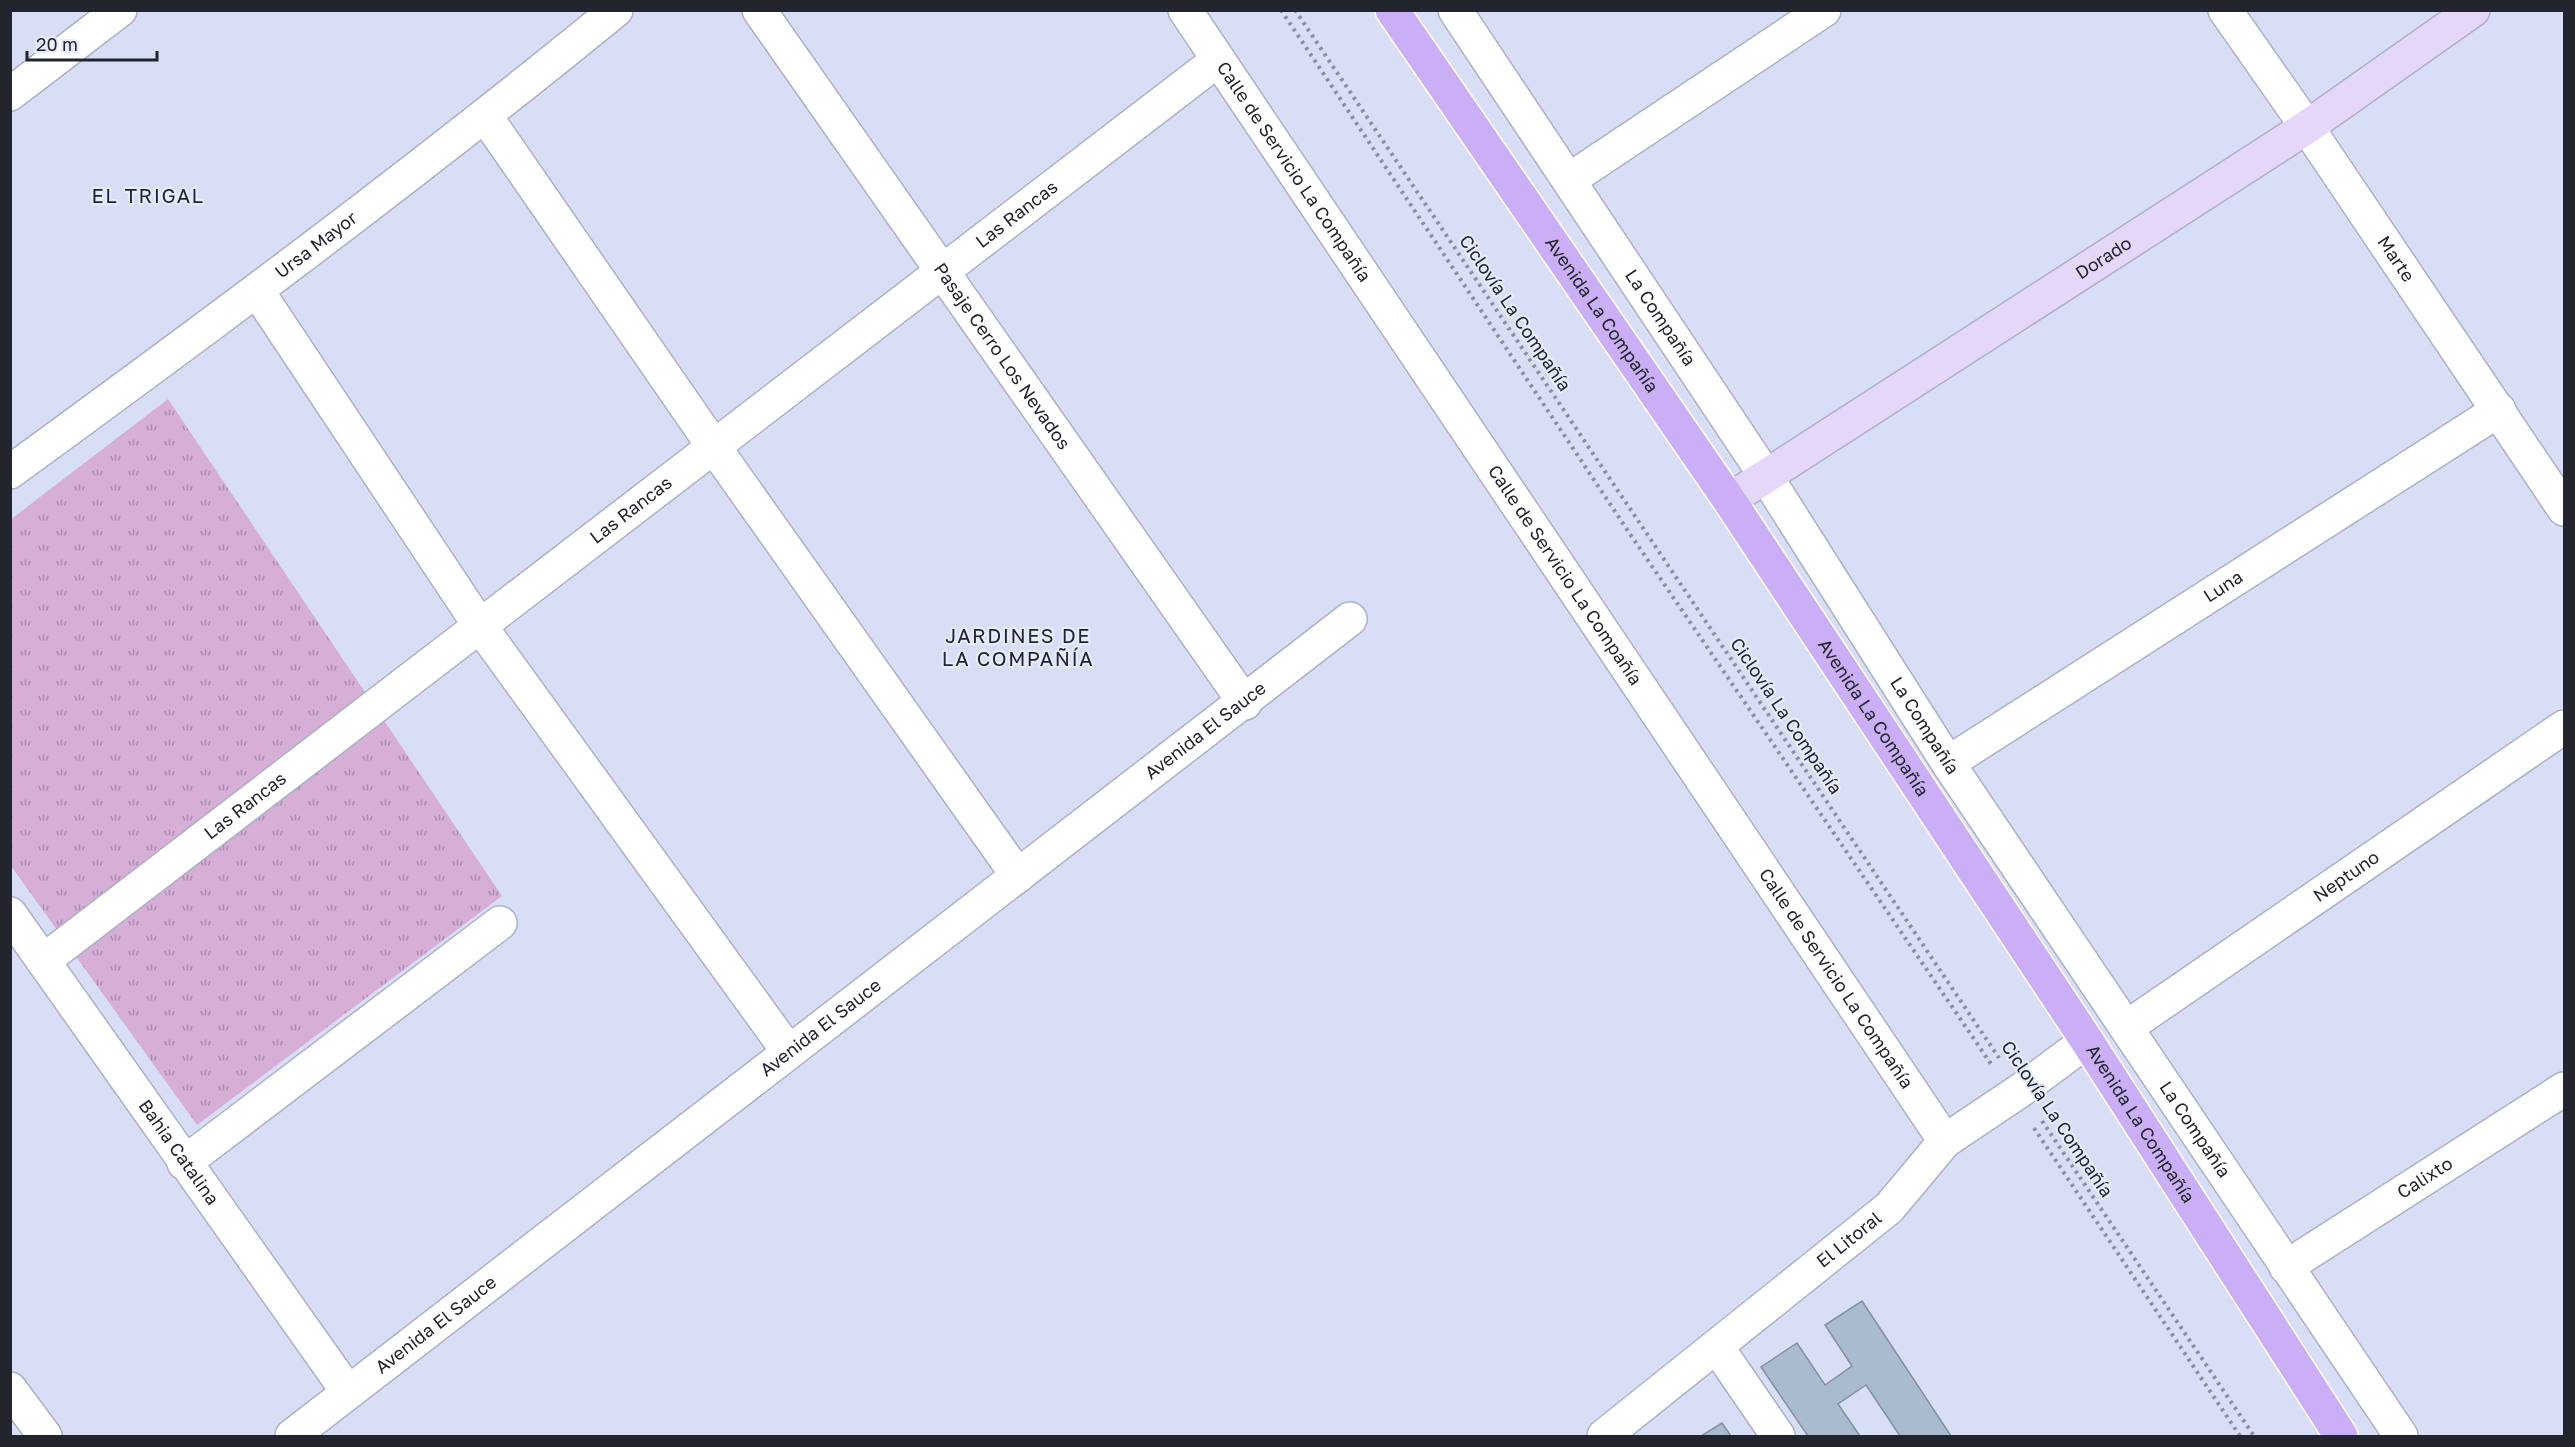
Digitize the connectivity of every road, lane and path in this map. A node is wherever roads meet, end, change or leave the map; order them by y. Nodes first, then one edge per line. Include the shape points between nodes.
1 (120, 10) edge
2 (616, 10) edge
3 (759, 10) edge
4 (1185, 10) edge
5 (1281, 10) edge
6 (1295, 10) edge
7 (1392, 10) edge
8 (1455, 10) edge
9 (1824, 10) edge
10 (2225, 10) edge
11 (2473, 10) edge
12 (1218, 60) junction
13 (10, 94) edge
14 (486, 117) junction
15 (2307, 126) junction
16 (1569, 180) junction
17 (942, 272) junction
18 (258, 292) junction
19 (2499, 410) junction
20 (714, 447) junction
21 (10, 472) edge
22 (1767, 478) junction
23 (1729, 500) junction
24 (2565, 509) edge
25 (1350, 619) dead end
26 (480, 627) junction
27 (1245, 703) junction
28 (2565, 727) edge
29 (1948, 763) junction
30 (1018, 876) junction
31 (10, 914) edge
32 (500, 923) dead end
33 (44, 961) junction
34 (2127, 1027) junction
35 (2088, 1041) junction
36 (788, 1051) junction
37 (2565, 1089) edge
38 (2017, 1093) junction
39 (1945, 1141) junction
40 (184, 1162) junction
41 (2286, 1267) junction
42 (1717, 1347) junction
43 (10, 1389) edge
44 (348, 1392) junction
45 (45, 1437) edge
46 (292, 1437) edge
47 (1604, 1437) edge
48 (1778, 1437) edge
49 (2240, 1437) edge
50 (2254, 1437) edge
51 (2341, 1437) edge
52 (2401, 1437) edge

1 - 13 street
2 - 14 street, Ursa Mayor
3 - 17 street, Pasaje Cerro Los Nevados
4 - 12 street, Calle de Servicio La Compañía
5 - 38 path via 1628,531
6 - 38 path, Ciclovía La Compañía
7 - 23 main road, Avenida La Compañía
8 - 16 street, La Compañía
9 - 16 street
10 - 15 street, Marte
11 - 15 street, Dorado
12 - 17 street, Las Rancas
12 - 39 street, Calle de Servicio La Compañía
14 - 18 street, Ursa Mayor
14 - 20 street
15 - 19 street, Marte
15 - 22 street, Dorado
16 - 22 street, La Compañía
17 - 20 street, Las Rancas
17 - 27 street, Pasaje Cerro Los Nevados
18 - 21 street, Ursa Mayor
18 - 26 street
19 - 24 street, Marte
19 - 29 street, Luna
20 - 26 street, Las Rancas
20 - 30 street
22 - 23 street, Dorado
22 - 29 street, La Compañía
23 - 35 main road, Avenida La Compañía
25 - 27 street, Avenida El Sauce
26 - 33 street, Las Rancas
26 - 36 street
27 - 30 street, Avenida El Sauce
28 - 34 street, Neptuno
29 - 34 street, La Compañía
30 - 36 street, Avenida El Sauce
31 - 33 street, Bahia Catalina
32 - 40 street
33 - 40 street, Bahia Catalina
34 - 41 street, La Compañía
35 - 38 street, El Litoral
35 - 51 main road, Avenida La Compañía
36 - 44 street, Avenida El Sauce
37 - 41 street, Calixto
38 - 39 street, El Litoral
38 - 49 path
38 - 50 path, Ciclovía La Compañía
39 - 42 street, El Litoral via 1889,1208
40 - 44 street, Bahia Catalina
41 - 52 street, La Compañía
42 - 47 street, El Litoral
42 - 48 street
43 - 45 street
44 - 46 street, Avenida El Sauce

